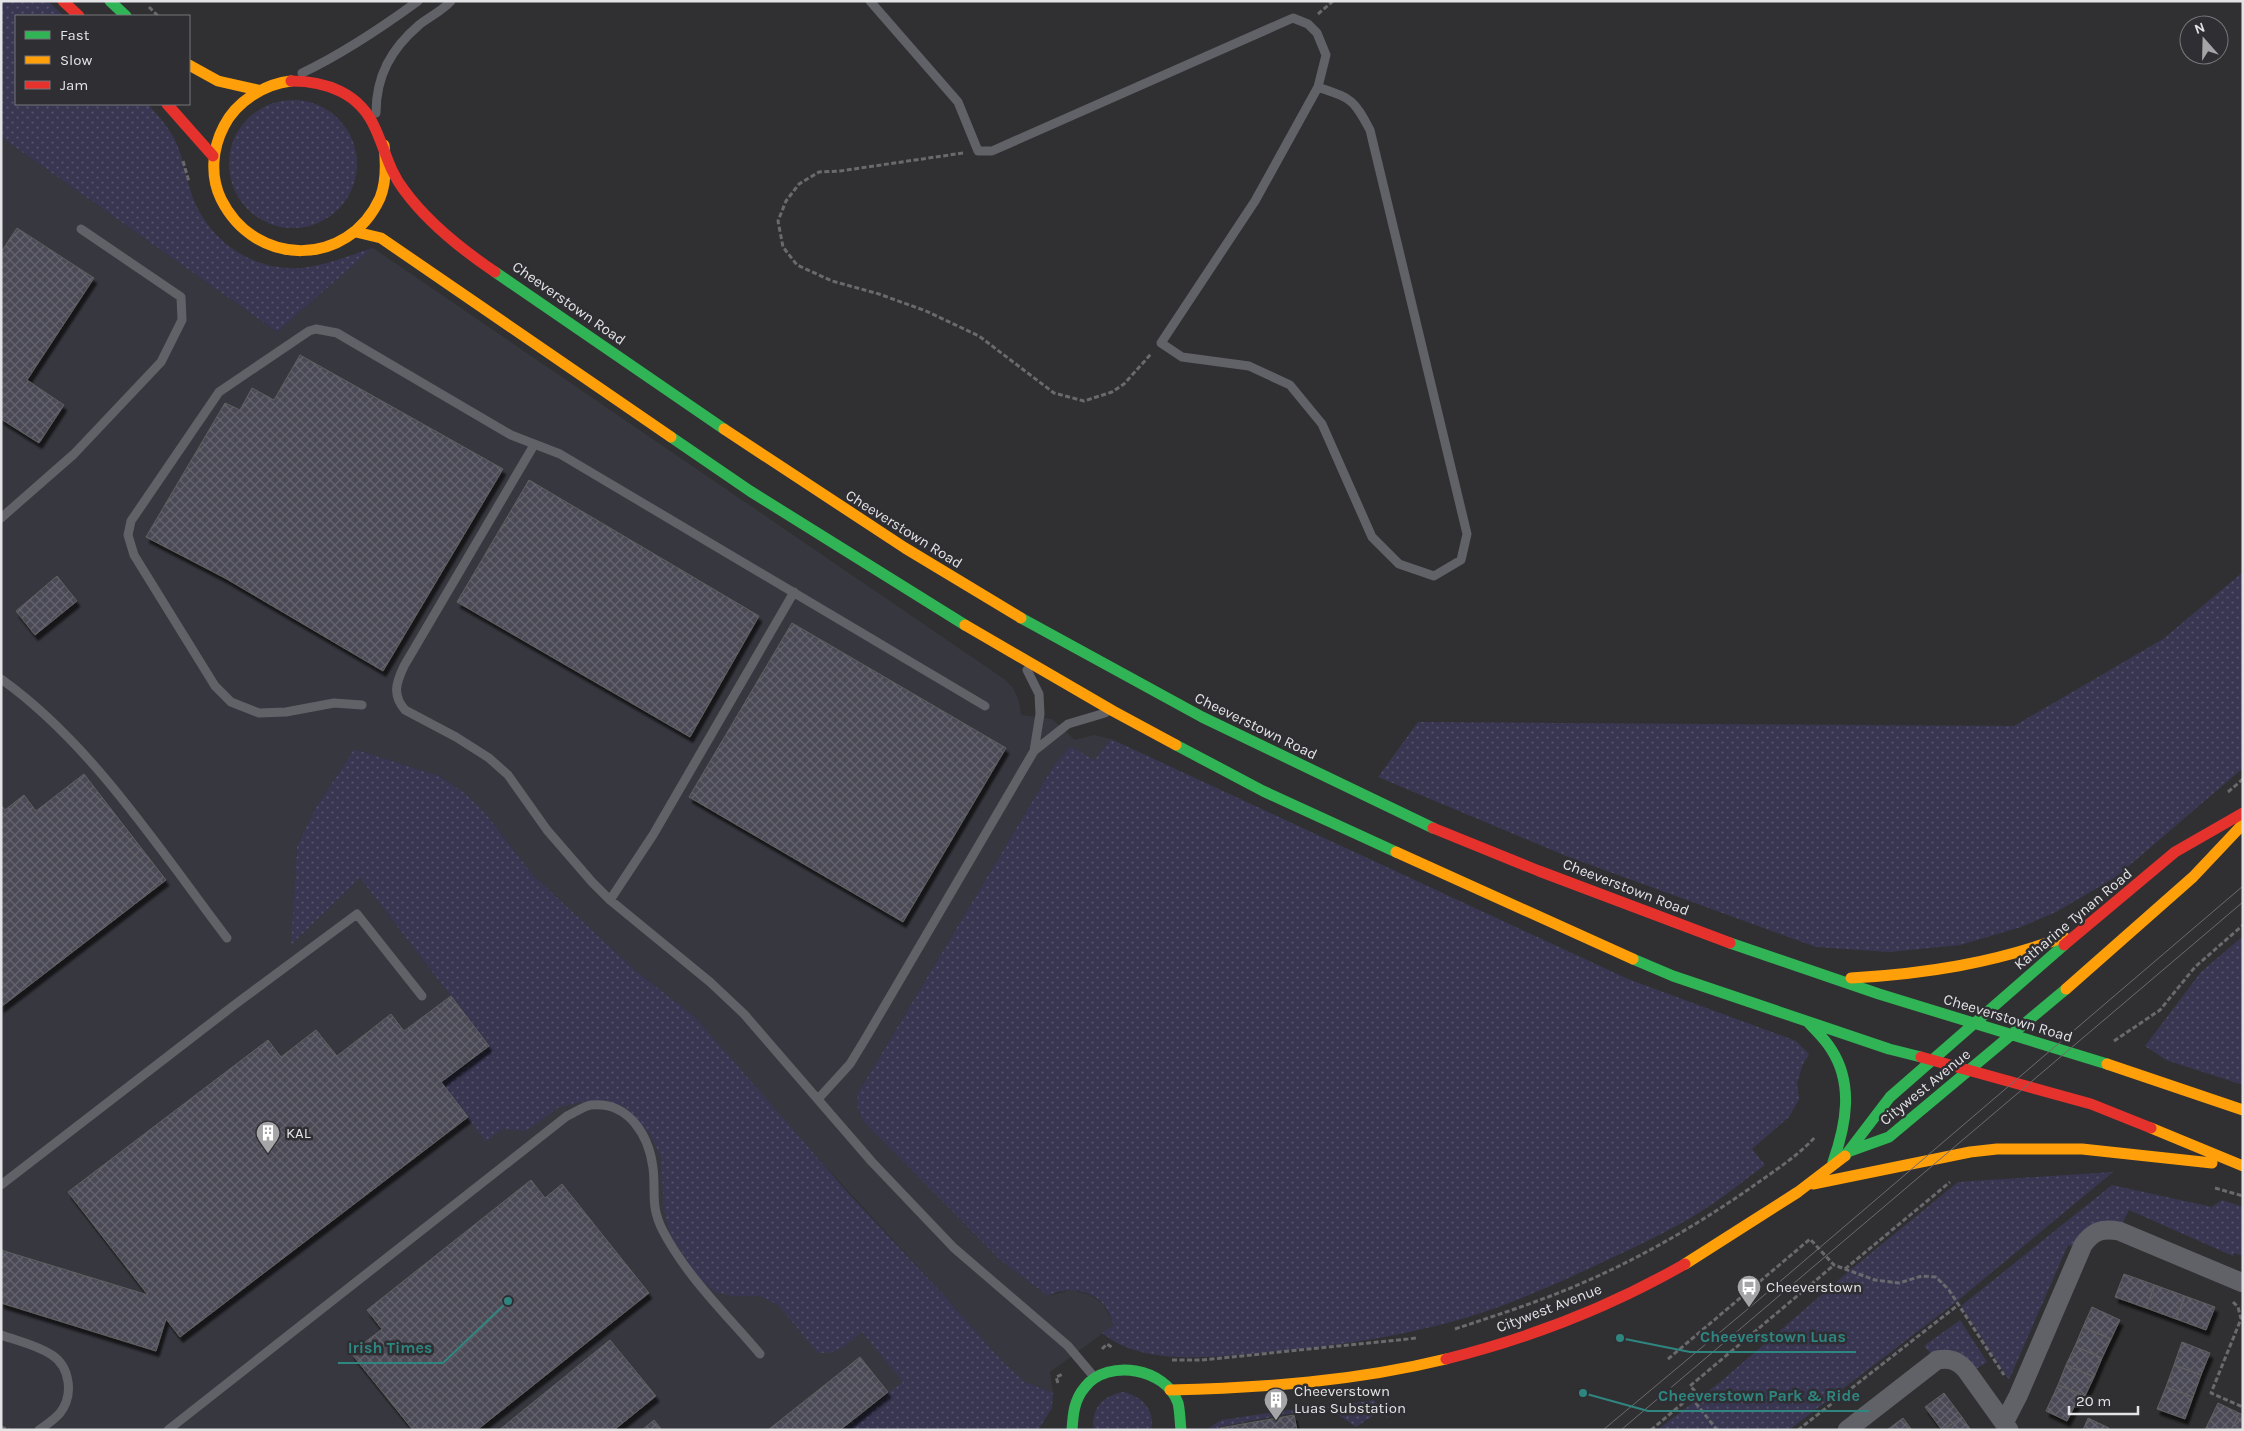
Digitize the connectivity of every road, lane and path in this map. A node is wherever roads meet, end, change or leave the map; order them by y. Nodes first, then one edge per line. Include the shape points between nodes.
1 (63, 1) edge
2 (110, 1) edge
3 (418, 1) edge
4 (451, 1) edge
5 (870, 1) edge
6 (78, 15) edge
7 (125, 15) edge
8 (190, 66) edge
9 (286, 80) junction
10 (1318, 87) junction
11 (258, 90) junction
12 (168, 105) edge
13 (375, 124) junction
14 (384, 145) junction
15 (978, 151) junction
16 (213, 156) junction
17 (81, 228) dead end
18 (356, 232) junction
19 (1161, 343) junction
20 (534, 445) junction
21 (1, 518) edge
22 (794, 592) junction
23 (1022, 658) junction
24 (1, 679) edge
25 (362, 705) dead end
26 (985, 706) dead end
27 (1113, 711) junction
28 (1034, 751) junction
29 (2243, 812) edge
30 (2243, 824) edge
31 (610, 900) junction
32 (2243, 924) edge
33 (2085, 929) junction
34 (227, 938) dead end
35 (1833, 979) junction
36 (422, 996) dead end
37 (1806, 1021) junction
38 (1975, 1023) junction
39 (2012, 1034) junction
40 (2106, 1046) dead end
41 (1930, 1061) junction
42 (1970, 1070) junction
43 (818, 1099) junction
44 (2243, 1110) edge
45 (1844, 1128) junction
46 (1850, 1151) junction
47 (2243, 1166) edge
48 (1830, 1167) junction
49 (1951, 1182) dead end
50 (1, 1185) edge
51 (1808, 1185) junction
52 (1834, 1264) junction
53 (1845, 1269) junction
54 (2243, 1284) edge
55 (2224, 1299) dead end
56 (1958, 1305) junction
57 (1453, 1330) dead end
58 (1, 1335) edge
59 (1425, 1337) dead end
60 (1120, 1352) dead end
61 (760, 1354) dead end
62 (1668, 1359) dead end
63 (1169, 1360) dead end
64 (1084, 1363) junction
65 (1095, 1378) junction
66 (2006, 1378) dead end
67 (1170, 1390) junction
68 (1220, 1390) junction
69 (1058, 1392) dead end
70 (1691, 1397) junction
71 (1206, 1402) dead end
72 (2243, 1408) edge
73 (1192, 1413) dead end
74 (2007, 1426) edge
75 (1, 1427) edge
76 (1069, 1427) edge
77 (9, 1430) edge
78 (39, 1430) edge
79 (168, 1430) edge
80 (1182, 1430) edge
81 (1651, 1430) edge
82 (1718, 1430) edge
83 (1798, 1430) edge
84 (1847, 1430) edge

1 - 6 main road
2 - 7 main road
3 - 9 lane via 380,30
4 - 13 lane via 396,47 381,78 376,97
5 - 15 lane via 958,102
8 - 11 main road via 218,81
9 - 11 main road, Cheeverstown Road
9 - 13 main road, Cheeverstown Road via 315,80 343,90 361,105
10 - 15 lane via 1326,55 1317,33 1308,24 1293,18 992,151
10 - 19 lane via 1255,201
10 - 19 lane via 1348,97 1370,130 1467,534 1461,560 1434,576 1399,564 1392,558 1372,537 1322,424 1290,386 1249,366 1182,357
11 - 16 main road, Cheeverstown Road via 236,106 221,129
12 - 16 main road
13 - 14 main road, Cheeverstown Road
14 - 18 main road, Cheeverstown Road via 386,169 382,192 372,214
14 - 35 main road, Cheeverstown Road via 393,173 414,204 443,232 510,282 834,503 1096,662 1294,763 1435,828 1577,886
15 - 19 path via 819,172 799,184 786,201 778,221 783,246 797,265 832,281 926,311 979,336 1054,394 1084,401 1112,392 1124,384
16 - 18 main road, Cheeverstown Road via 215,185 226,212 246,234 263,244 301,252 330,247
17 - 21 lane via 181,297 182,320 161,362 135,392 74,454
18 - 23 main road via 381,238 750,491
20 - 22 lane via 560,454
20 - 25 lane via 511,435 337,333 316,329 219,392 131,521 128,535 134,555 216,686 231,702 258,713 286,712 334,703
20 - 31 lane via 404,666 395,690 405,710 464,742 508,775 547,830
22 - 26 lane
22 - 31 lane via 653,835
23 - 27 main road
23 - 28 lane via 1039,694 1040,714
24 - 34 lane via 22,694 95,766
27 - 28 lane via 1068,724
27 - 37 main road via 1263,791 1544,920 1673,976
28 - 43 lane via 850,1064
29 - 33 main road, Katharine Tynan Road via 2175,852
30 - 39 main road via 2193,878
31 - 43 lane via 744,1014
32 - 40 path via 2194,967 2160,1010
33 - 35 main road via 2012,956 1964,968 1908,976
33 - 38 main road, Katharine Tynan Road
35 - 38 main road, Cheeverstown Road
36 - 50 lane via 357,914
37 - 41 main road
37 - 45 main road via 1833,1051 1842,1072
38 - 39 main road, Cheeverstown Road
38 - 41 main road, Katharine Tynan Road
39 - 42 main road, Citywest Avenue
39 - 44 main road, Cheeverstown Road
41 - 42 main road
41 - 46 main road, Citywest Avenue via 1878,1109
42 - 46 main road, Citywest Avenue via 1889,1137
42 - 47 main road via 2091,1104
43 - 64 lane via 872,1162 954,1248
45 - 48 main road
45 - 57 path via 1821,1128 1805,1147 1716,1212 1623,1264 1573,1287
46 - 48 main road, Citywest Avenue
47 - 51 main road via 2082,1149 1997,1149
48 - 51 main road, Citywest Avenue
49 - 53 path
51 - 68 main road, Citywest Avenue via 1704,1253 1576,1317 1517,1339 1450,1358 1386,1371
52 - 53 path
52 - 62 path via 1810,1240
52 - 70 path via 1690,1386 1696,1392
53 - 56 path via 1883,1282 1899,1283 1930,1275 1949,1290
54 - 74 street via 2119,1231 2105,1229 2091,1234 2082,1245
55 - 72 path via 2238,1307 2241,1319 2211,1393
56 - 66 path
56 - 83 path
58 - 78 lane via 52,1355 62,1364 67,1376 68,1396 60,1412
59 - 63 path via 1202,1360
60 - 64 path via 1107,1344
61 - 79 lane via 692,1274 663,1231 653,1202 653,1170 648,1145 636,1123 620,1109 591,1105 567,1116
64 - 65 lane
64 - 69 path via 1056,1377
65 - 67 main road via 1118,1370 1143,1371
65 - 76 main road via 1082,1390 1074,1405
67 - 68 main road, Citywest Avenue
67 - 80 main road via 1178,1404
68 - 71 main road
70 - 81 path
70 - 82 path
73 - 80 main road
74 - 84 street via 1960,1363 1948,1359 1937,1360
75 - 77 path

